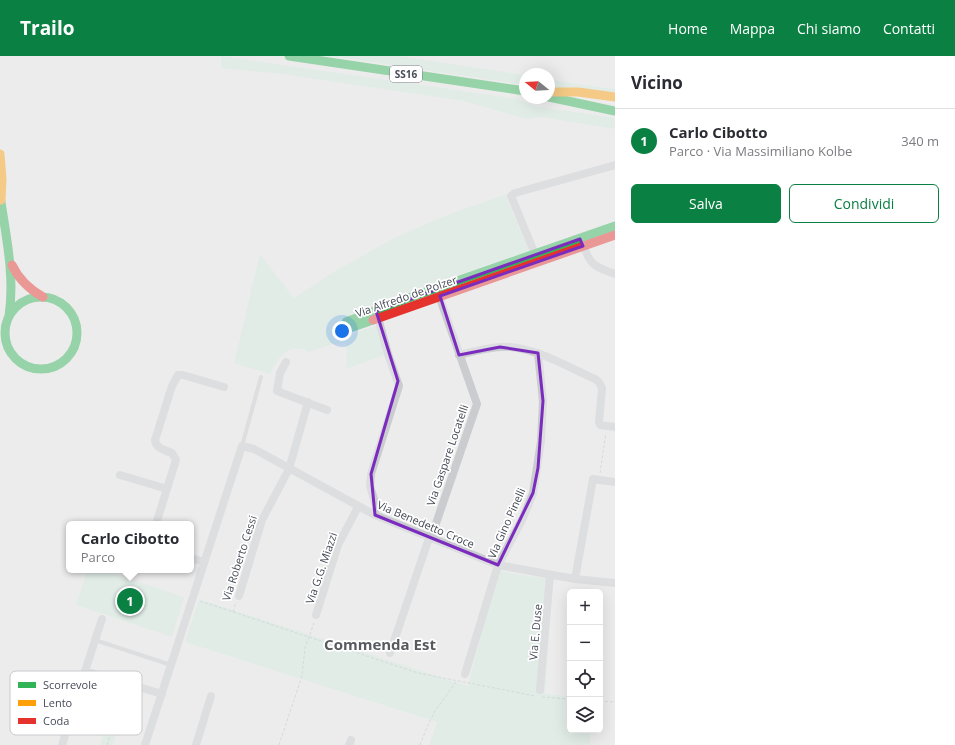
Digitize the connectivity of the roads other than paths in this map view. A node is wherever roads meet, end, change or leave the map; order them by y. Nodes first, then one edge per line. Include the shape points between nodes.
1 (289, 56) edge
2 (519, 90) edge
3 (555, 92) edge
4 (555, 97) edge
5 (555, 97) edge
6 (615, 98) edge
7 (615, 103) edge
8 (615, 111) edge
9 (0, 154) edge
10 (615, 165) edge
11 (0, 199) edge
12 (615, 226) edge
13 (615, 235) edge
14 (582, 242) junction
15 (8, 250) junction
16 (537, 259) junction
17 (615, 274) edge
18 (438, 292) junction
19 (43, 297) junction
20 (377, 315) joint
21 (8, 317) junction
22 (538, 353) junction
23 (459, 355) junction
24 (286, 362) dead end
25 (261, 377) dead end
26 (224, 387) dead end
27 (308, 402) junction
28 (328, 410) dead end
29 (611, 426) edge
30 (242, 446) junction
31 (289, 469) junction
32 (120, 475) dead end
33 (615, 482) edge
34 (167, 489) junction
35 (358, 507) junction
36 (374, 515) junction
37 (157, 521) edge
38 (430, 538) junction
39 (194, 559) edge
40 (204, 562) junction
41 (498, 565) junction
42 (550, 575) junction
43 (575, 579) junction
44 (615, 583) edge
45 (238, 596) road end
46 (316, 615) road end
47 (102, 619) dead end
48 (95, 640) junction
49 (390, 653) dead end
50 (172, 665) junction
51 (85, 671) edge
52 (465, 674) dead end
53 (142, 688) edge
54 (540, 690) dead end
55 (162, 694) junction
56 (211, 696) dead end
57 (65, 735) edge
58 (62, 745) edge
59 (145, 745) edge
60 (196, 745) edge

1 - 2 main road, SS16
3 - 6 main road via 578,92
4 - 7 main road
5 - 8 main road
9 - 11 main road
10 - 16 street via 511,196
11 - 15 main road
12 - 14 main road, Via Alfredo de Polzer
13 - 14 main road, Via Alfredo de Polzer
14 - 16 main road, Via Alfredo de Polzer
14 - 17 street via 588,259 596,267
15 - 19 main road via 15,274 28,288
15 - 21 main road via 12,289 12,304
16 - 18 main road, Via Alfredo de Polzer
18 - 20 main road, Via Alfredo de Polzer
18 - 23 street, Via Gaspare Locatelli
19 - 21 main road via 23,302 14,308
19 - 21 main road via 55,299 65,306 73,316 76,327 72,351 54,366 30,367 19,361 6,341
20 - 36 street via 399,386 371,474 370,486 376,506
22 - 23 street via 500,347
22 - 29 street via 599,382 602,388 599,422 600,425
22 - 41 street, Via Gino Pinelli via 543,402 538,468 533,493
23 - 38 street, Via Gaspare Locatelli via 477,404
24 - 27 street via 280,373 277,391
25 - 30 lane
26 - 34 street via 183,375 176,378 155,440 158,448 172,453 176,460
27 - 28 street
27 - 31 street, Via Roberto Cessi
30 - 31 street, Via Benedetto Croce
30 - 40 street
31 - 35 street, Via Benedetto Croce
31 - 45 street, Via Roberto Cessi via 262,520
32 - 34 street
33 - 43 street via 596,479
34 - 37 street
35 - 36 street, Via Benedetto Croce
35 - 46 street, Via G.G. Miazzi via 338,545
36 - 38 street, Via Benedetto Croce
38 - 41 street, Via Benedetto Croce
38 - 49 street, Via Gaspare Locatelli
39 - 40 street
40 - 50 street
41 - 42 street, Via Benedetto Croce
41 - 52 street, Via Gino Pinelli
42 - 43 street, Via Benedetto Croce
42 - 54 street, Via E. Duse
43 - 44 street, Via Benedetto Croce
47 - 48 street
48 - 50 lane
48 - 51 street
50 - 55 street
53 - 55 street
55 - 59 street
56 - 60 street
57 - 58 street

